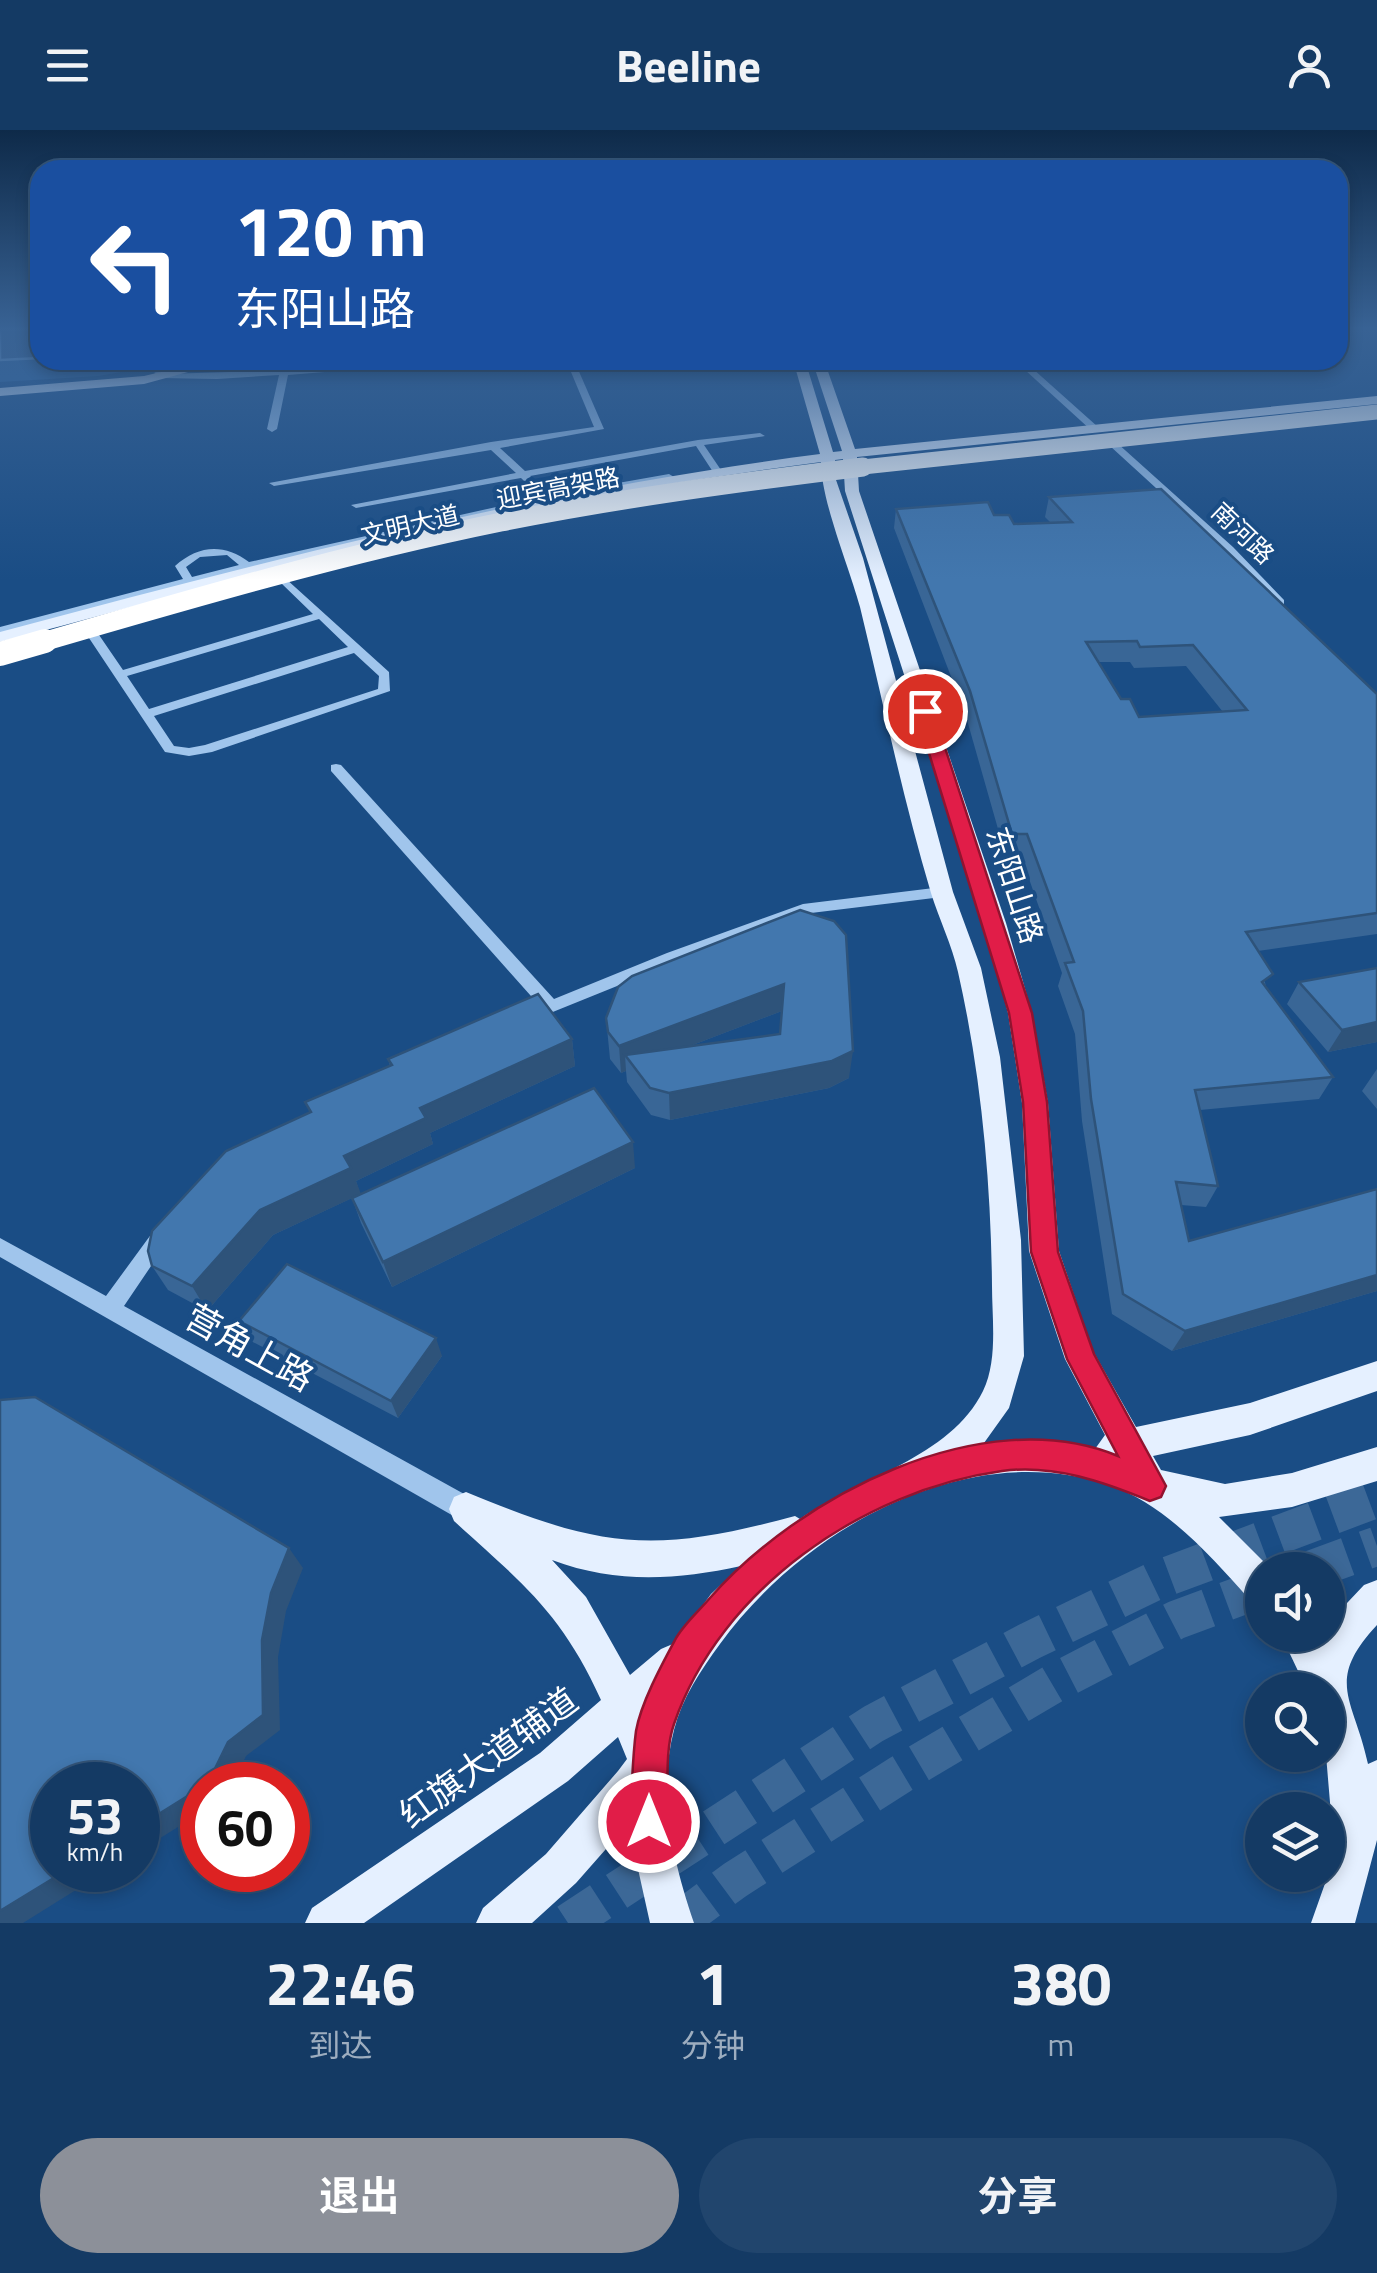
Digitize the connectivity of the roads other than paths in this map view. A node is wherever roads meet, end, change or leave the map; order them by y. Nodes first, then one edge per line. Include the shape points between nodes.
1 (275, 413) edge
2 (592, 413) edge
3 (814, 413) edge
4 (830, 413) edge
5 (1077, 413) edge
6 (1325, 413) edge
7 (1339, 413) edge
8 (1344, 413) edge
9 (1349, 413) edge
10 (272, 429) dead end
11 (1095, 429) junction
12 (760, 436) dead end
13 (491, 444) junction
14 (698, 444) junction
15 (1113, 444) junction
16 (828, 458) junction
17 (843, 469) junction
18 (717, 472) junction
19 (525, 473) junction
20 (274, 483) dead end
21 (548, 499) junction
22 (356, 505) dead end
23 (245, 564) junction
24 (189, 580) junction
25 (285, 581) junction
26 (321, 615) junction
27 (1296, 619) edge
28 (94, 635) junction
29 (0, 637) edge
30 (357, 648) junction
31 (0, 654) edge
32 (0, 662) edge
33 (121, 674) junction
34 (148, 714) junction
35 (336, 768) dead end
36 (942, 892) junction
37 (550, 1006) junction
38 (517, 1020) edge
39 (172, 1220) edge
40 (0, 1247) edge
41 (110, 1308) junction
42 (1377, 1376) edge
43 (1128, 1446) junction
44 (1069, 1458) junction
45 (1377, 1464) edge
46 (920, 1475) junction
47 (1150, 1486) junction
48 (466, 1509) junction
49 (809, 1530) junction
50 (1245, 1569) edge
51 (1377, 1598) edge
52 (689, 1648) junction
53 (1328, 1672) edge
54 (624, 1710) junction
55 (1345, 1741) edge
56 (649, 1762) junction
57 (1377, 1780) edge
58 (1351, 1857) junction
59 (327, 1923) edge
60 (498, 1923) edge
61 (672, 1923) edge
62 (1333, 1923) edge

1 - 10 street
2 - 13 street via 599,429
3 - 16 main road
4 - 17 main road, 东阳山路
5 - 11 street
6 - 11 main road, 文明大道
7 - 29 highway, 迎宾高架路, bridge via 874,458 562,503
8 - 31 highway, 迎宾高架路, bridge via 862,466 568,509 306,568
9 - 15 main road, 文明大道
11 - 17 main road, 文明大道
12 - 14 street
13 - 19 street
13 - 20 street
14 - 18 street
14 - 19 street
15 - 17 main road, 文明大道
15 - 27 street, 南河路
16 - 17 main road, 文明大道
16 - 18 main road, 文明大道
17 - 25 main road, 文明大道 via 570,514
17 - 36 main road, 东阳山路 via 860,576
17 - 43 main road, 东阳山路 via 1020,1013 1035,1102 1044,1252 1081,1359
18 - 21 main road, 文明大道
19 - 21 street
19 - 22 street
21 - 23 street
21 - 29 main road, 文明大道
23 - 24 street
23 - 24 street via 229,552 198,554 180,566
24 - 29 street
25 - 26 street
25 - 28 main road, 文明大道
26 - 30 street
26 - 33 street
28 - 32 main road, 文明大道
28 - 33 street
30 - 34 street
30 - 34 street via 385,675 384,690 207,749 170,748
33 - 34 street
35 - 37 street
36 - 37 street via 809,908
36 - 46 main road, 东阳山路 via 969,968 986,1057 1006,1240 1008,1356 998,1397 976,1428
37 - 38 street
39 - 41 street
40 - 41 street, 营角上路
41 - 48 street, 营角上路
42 - 43 main road via 1250,1419
43 - 44 main road
43 - 47 main road, 东阳山路
44 - 46 main road via 1004,1455
44 - 47 main road
45 - 47 main road via 1292,1490 1225,1501
46 - 49 main road
47 - 50 main road
48 - 49 main road via 612,1559 693,1559
48 - 54 main road via 572,1608
49 - 52 main road via 740,1588
51 - 53 main road via 1344,1633
52 - 54 main road, 红旗大道辅道
52 - 56 main road via 665,1696
54 - 56 main road
54 - 59 main road, 红旗大道辅道 via 554,1767
55 - 58 main road
56 - 60 main road via 607,1823
56 - 61 main road via 650,1842
57 - 58 main road
58 - 62 main road

